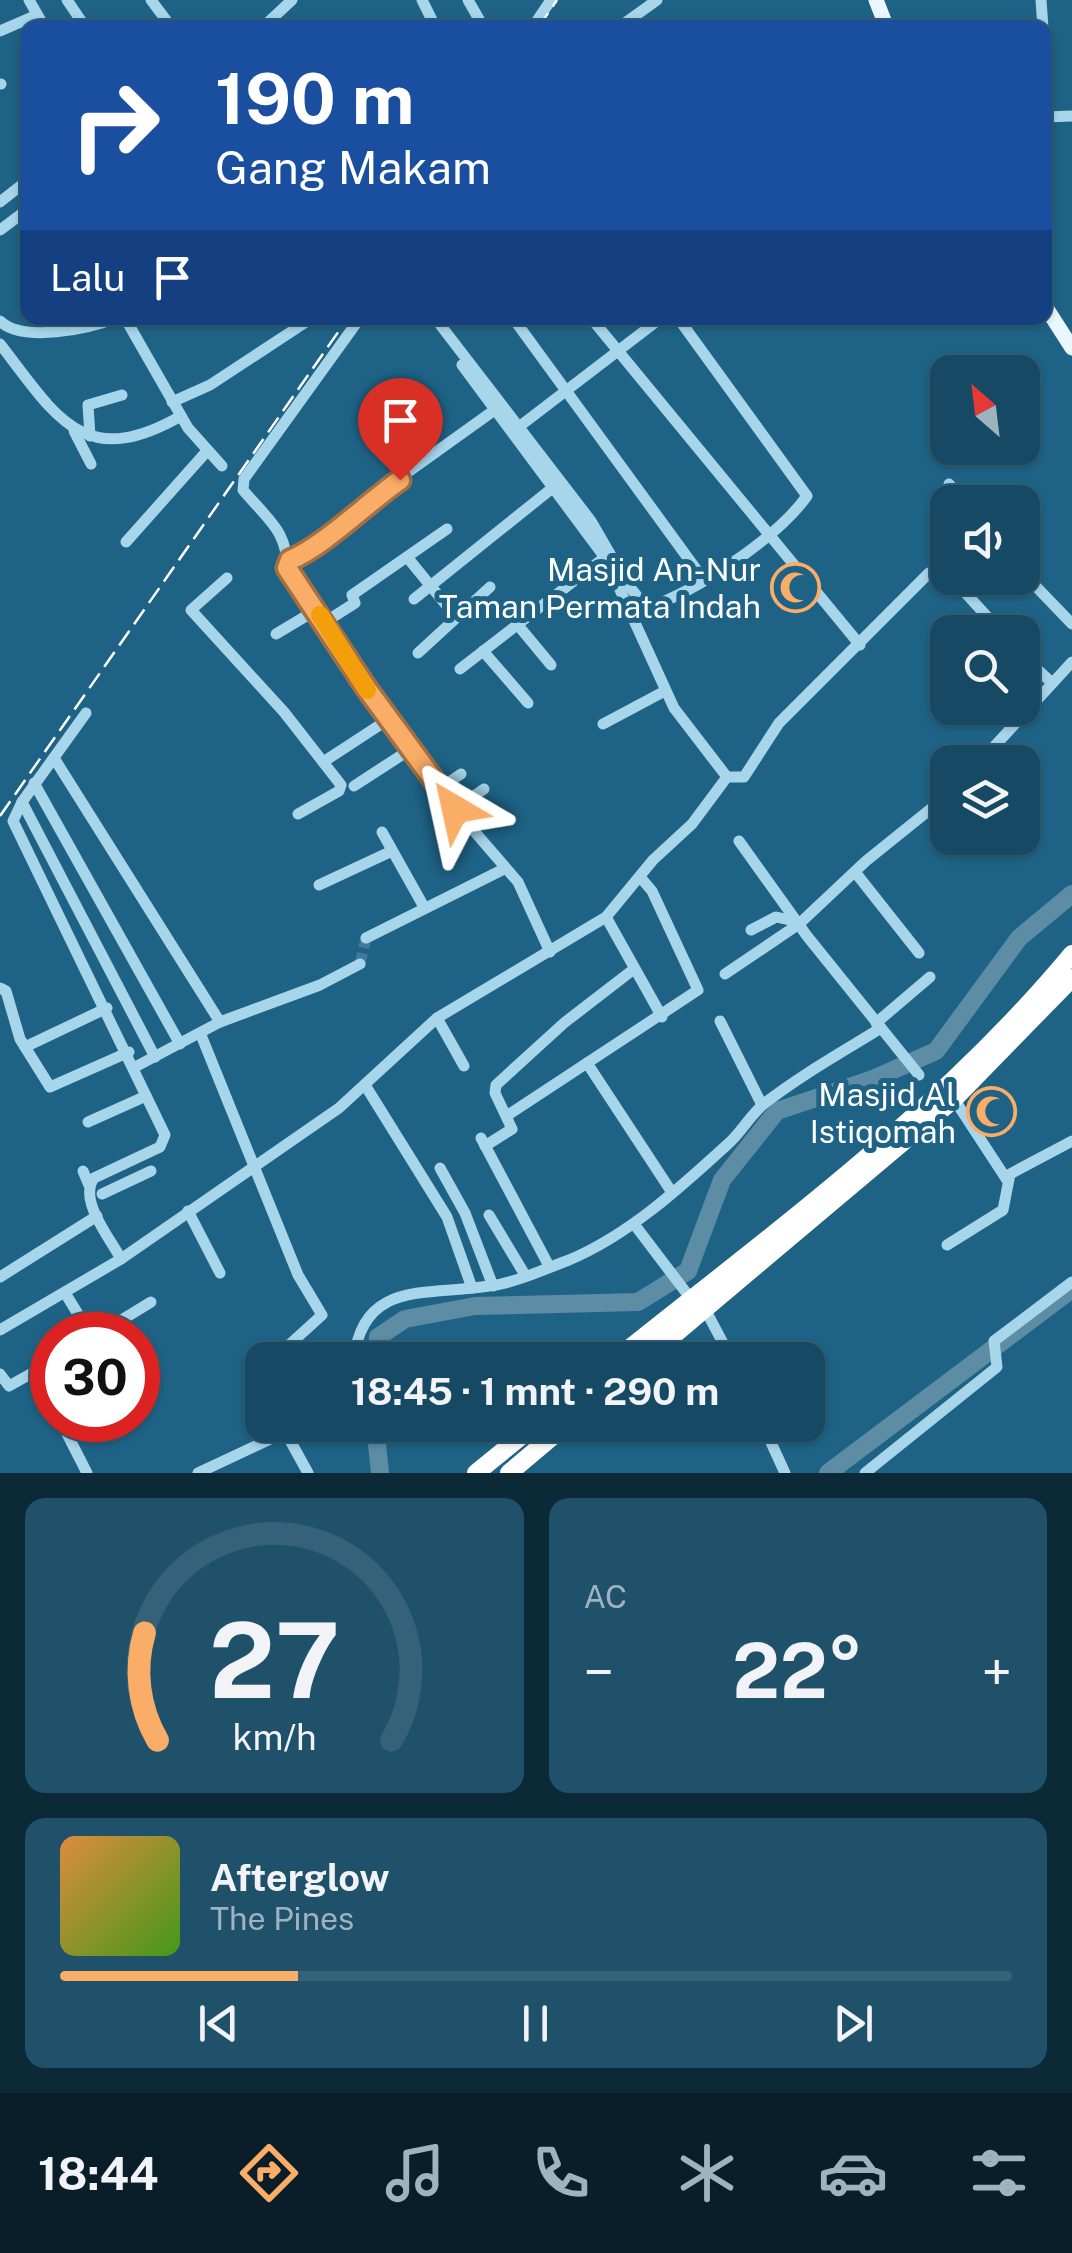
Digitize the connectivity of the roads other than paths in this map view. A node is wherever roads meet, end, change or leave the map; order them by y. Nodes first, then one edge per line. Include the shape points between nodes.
1 (29, 0) edge
2 (292, 0) edge
3 (657, 0) edge
4 (37, 15) junction
5 (25, 20) edge
6 (40, 20) edge
7 (271, 20) edge
8 (629, 20) edge
9 (20, 191) edge
10 (3, 215) edge
11 (1052, 317) edge
12 (0, 322) edge
13 (91, 325) edge
14 (129, 325) edge
15 (301, 325) edge
16 (355, 325) edge
17 (432, 325) edge
18 (441, 325) edge
19 (518, 325) edge
20 (596, 325) edge
21 (652, 325) edge
22 (683, 325) edge
23 (4, 339) edge
24 (1072, 348) edge
25 (616, 352) junction
26 (6, 363) edge
27 (567, 390) junction
28 (122, 396) dead end
29 (496, 409) junction
30 (175, 413) junction
31 (520, 426) junction
32 (74, 431) junction
33 (90, 432) junction
34 (203, 457) junction
35 (91, 464) dead end
36 (222, 466) dead end
37 (555, 486) junction
38 (446, 529) dead end
39 (766, 536) junction
40 (126, 542) dead end
41 (407, 557) junction
42 (605, 557) junction
43 (290, 560) junction
44 (930, 573) edge
45 (226, 578) dead end
46 (704, 580) junction
47 (431, 586) junction
48 (490, 587) dead end
49 (1040, 591) edge
50 (968, 595) edge
51 (414, 599) dead end
52 (316, 610) junction
53 (986, 615) edge
54 (456, 618) junction
55 (325, 622) junction
56 (517, 624) junction
57 (1072, 624) edge
58 (276, 634) dead end
59 (860, 645) junction
60 (483, 651) junction
61 (418, 653) dead end
62 (1072, 662) edge
63 (551, 665) dead end
64 (460, 670) dead end
65 (1040, 671) edge
66 (1052, 683) junction
67 (665, 690) junction
68 (528, 703) dead end
69 (86, 712) dead end
70 (389, 719) junction
71 (603, 724) dead end
72 (995, 745) edge
73 (411, 749) junction
74 (54, 758) junction
75 (323, 762) junction
76 (461, 774) dead end
77 (727, 777) junction
78 (34, 784) junction
79 (354, 786) dead end
80 (440, 788) junction
81 (484, 790) dead end
82 (22, 802) junction
83 (455, 809) junction
84 (930, 810) edge
85 (298, 814) dead end
86 (382, 832) dead end
87 (738, 842) dead end
88 (392, 852) junction
89 (504, 868) junction
90 (646, 869) junction
91 (855, 872) junction
92 (318, 886) dead end
93 (424, 907) junction
94 (606, 917) junction
95 (799, 923) junction
96 (751, 930) dead end
97 (366, 938) dead end
98 (550, 952) junction
99 (919, 953) dead end
100 (1072, 954) edge
101 (360, 964) dead end
102 (634, 970) junction
103 (725, 974) dead end
104 (930, 977) dead end
105 (1072, 978) edge
106 (0, 988) edge
107 (106, 1008) junction
108 (662, 1017) junction
109 (437, 1018) junction
110 (220, 1022) junction
111 (720, 1022) dead end
112 (879, 1026) junction
113 (200, 1035) junction
114 (180, 1044) junction
115 (24, 1047) junction
116 (128, 1052) junction
117 (155, 1057) junction
118 (587, 1063) junction
119 (464, 1066) dead end
120 (135, 1067) junction
121 (365, 1085) junction
122 (931, 1086) junction
123 (146, 1096) junction
124 (766, 1103) junction
125 (508, 1115) junction
126 (88, 1122) dead end
127 (1072, 1141) edge
128 (252, 1168) junction
129 (440, 1168) dead end
130 (82, 1171) dead end
131 (151, 1171) dead end
132 (102, 1174) junction
133 (1006, 1180) junction
134 (90, 1185) junction
135 (670, 1191) junction
136 (102, 1194) junction
137 (96, 1211) junction
138 (188, 1211) junction
139 (489, 1215) dead end
140 (634, 1224) junction
141 (947, 1245) dead end
142 (121, 1259) junction
143 (549, 1266) junction
144 (220, 1273) dead end
145 (524, 1276) junction
146 (0, 1277) edge
147 (1072, 1282) edge
148 (493, 1286) junction
149 (472, 1288) junction
150 (65, 1293) junction
151 (694, 1299) junction
152 (151, 1302) dead end
153 (78, 1312) edge
154 (134, 1312) edge
155 (0, 1330) edge
156 (293, 1342) edge
157 (356, 1342) edge
158 (639, 1342) edge
159 (659, 1342) edge
160 (721, 1342) edge
161 (0, 1374) edge
162 (30, 1376) edge
163 (72, 1442) edge
164 (263, 1442) edge
165 (291, 1442) edge
166 (515, 1442) edge
167 (546, 1442) edge
168 (770, 1442) edge
169 (484, 1470) edge
170 (88, 1473) edge
171 (198, 1473) edge
172 (308, 1473) edge
173 (509, 1473) edge
174 (786, 1473) edge
175 (865, 1473) edge

1 - 4 street
2 - 7 street
3 - 8 street
4 - 5 street
4 - 6 street
9 - 10 street
11 - 24 main road
12 - 23 street
13 - 23 street
14 - 30 street
15 - 30 street
16 - 43 street via 244,480 243,490 286,542
17 - 29 street
18 - 31 street
19 - 27 street
20 - 25 street
21 - 25 street
22 - 39 street via 808,491
23 - 26 street
25 - 27 street
25 - 39 street
26 - 32 street
27 - 31 street
27 - 46 street
28 - 33 street via 88,405
29 - 37 street
29 - 43 street
30 - 33 street via 132,438
30 - 34 street
31 - 46 street via 597,530 641,605 652,607
32 - 33 street
32 - 35 street
34 - 36 street
34 - 40 street
37 - 42 street
37 - 47 street
38 - 41 street
39 - 46 street
39 - 59 street
41 - 47 street
41 - 55 street
42 - 56 street
42 - 67 street
43 - 52 street via 288,572
44 - 59 street
45 - 75 street via 191,610
47 - 51 street
47 - 54 street
48 - 54 street
49 - 57 street
50 - 53 street
52 - 55 street
52 - 58 street
54 - 61 street
55 - 70 street
56 - 60 street
56 - 63 street
59 - 77 street via 779,723 744,777
60 - 64 street
60 - 68 street
62 - 66 street
65 - 66 street
66 - 72 street
67 - 71 street
67 - 77 street
69 - 74 street
70 - 73 street
70 - 75 street
73 - 79 street
73 - 80 street
74 - 78 street
74 - 110 street
75 - 85 street via 340,789
76 - 80 street
77 - 90 street
78 - 82 street
78 - 114 street
80 - 83 street
81 - 83 street
82 - 107 street via 13,822
82 - 117 street
83 - 89 street
84 - 91 street
86 - 88 street
87 - 95 street
88 - 92 street
88 - 93 street
89 - 93 street
89 - 98 street via 518,882
90 - 94 street
90 - 108 street via 698,985 696,994
91 - 95 street
91 - 99 street
93 - 97 street
94 - 98 street
94 - 102 street
95 - 96 street via 776,917
95 - 103 street
95 - 112 street
98 - 109 street
100 - 122 highway via 1010,1024
101 - 110 street
102 - 108 street
102 - 125 street via 496,1085
104 - 112 street
105 - 122 highway
106 - 115 street
107 - 115 street
107 - 116 street
108 - 118 street
109 - 119 street
109 - 121 street
110 - 113 street
111 - 124 street
112 - 122 street
112 - 124 street
113 - 114 street
113 - 128 street
114 - 117 street
115 - 116 street via 50,1087
116 - 120 street
117 - 120 street
118 - 125 street
118 - 135 street
120 - 123 street
121 - 128 street
121 - 149 street via 448,1217
122 - 133 street
122 - 151 highway
123 - 126 street
123 - 132 street via 166,1141
124 - 135 street
125 - 143 street via 511,1132 483,1142
127 - 133 street
128 - 138 street
128 - 156 street via 322,1315
129 - 148 street
130 - 134 street
131 - 136 street
132 - 134 street
132 - 136 street
133 - 141 street via 1002,1210
134 - 137 street
135 - 140 street
136 - 137 street
137 - 142 street
137 - 146 street
138 - 142 street
138 - 144 street
139 - 145 street
140 - 143 street
140 - 151 street
142 - 150 street
143 - 145 street
145 - 148 street
147 - 175 street via 994,1341 997,1366
148 - 149 street
149 - 157 street via 386,1300
150 - 153 street
150 - 155 street
151 - 158 highway
151 - 159 highway
151 - 160 street
152 - 154 street
161 - 162 street via 10,1386
163 - 170 street
164 - 171 street
165 - 172 street
166 - 169 highway
167 - 173 highway
168 - 174 street

